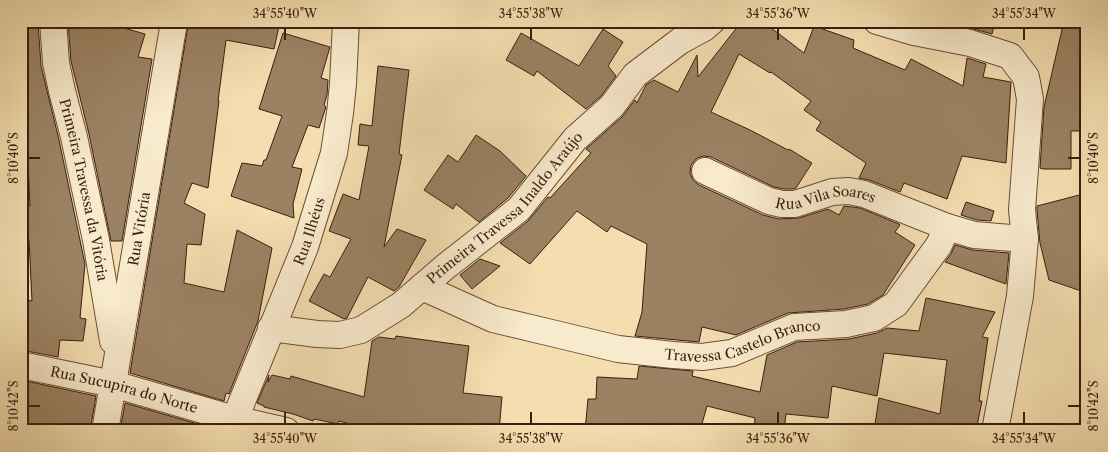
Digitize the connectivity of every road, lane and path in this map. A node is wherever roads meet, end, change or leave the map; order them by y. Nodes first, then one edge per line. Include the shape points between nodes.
1 (53, 21) edge
2 (346, 21) edge
3 (712, 21) edge
4 (877, 21) edge
5 (915, 26) edge
6 (173, 28) dead end
7 (705, 171) dead end
8 (947, 227) junction
9 (1026, 239) junction
10 (422, 287) junction
11 (271, 328) junction
12 (21, 365) edge
13 (115, 371) junction
14 (232, 425) edge
15 (105, 431) edge
16 (286, 431) edge
17 (995, 431) edge

1 - 13 street, Primeira Travessa da Vitória via 56,63 96,240
2 - 11 street, Rua Ilhéus via 343,84 334,153 304,248
3 - 10 street, Primeira Travessa Inaldo Araújo via 635,75 612,106 575,139 519,209
4 - 5 street
5 - 9 street via 1010,56 1026,77 1030,99 1022,210
6 - 13 street, Rua Vitória
7 - 8 street, Rua Vila Soares via 769,201 795,204 849,190
8 - 9 street via 974,235
8 - 10 street, Travessa Castelo Branco via 940,245 896,304 874,318 846,324 794,327 732,353 673,355 618,349 493,319
9 - 17 street via 1020,296
10 - 11 street, Primeira Travessa Inaldo Araújo via 361,330 340,335
11 - 14 street, Rua Ilhéus
12 - 13 street, Rua Sucupira do Norte
13 - 14 street, Rua Sucupira do Norte
13 - 15 street, Rua Vitória
14 - 16 street, Rua Sucupira do Norte

